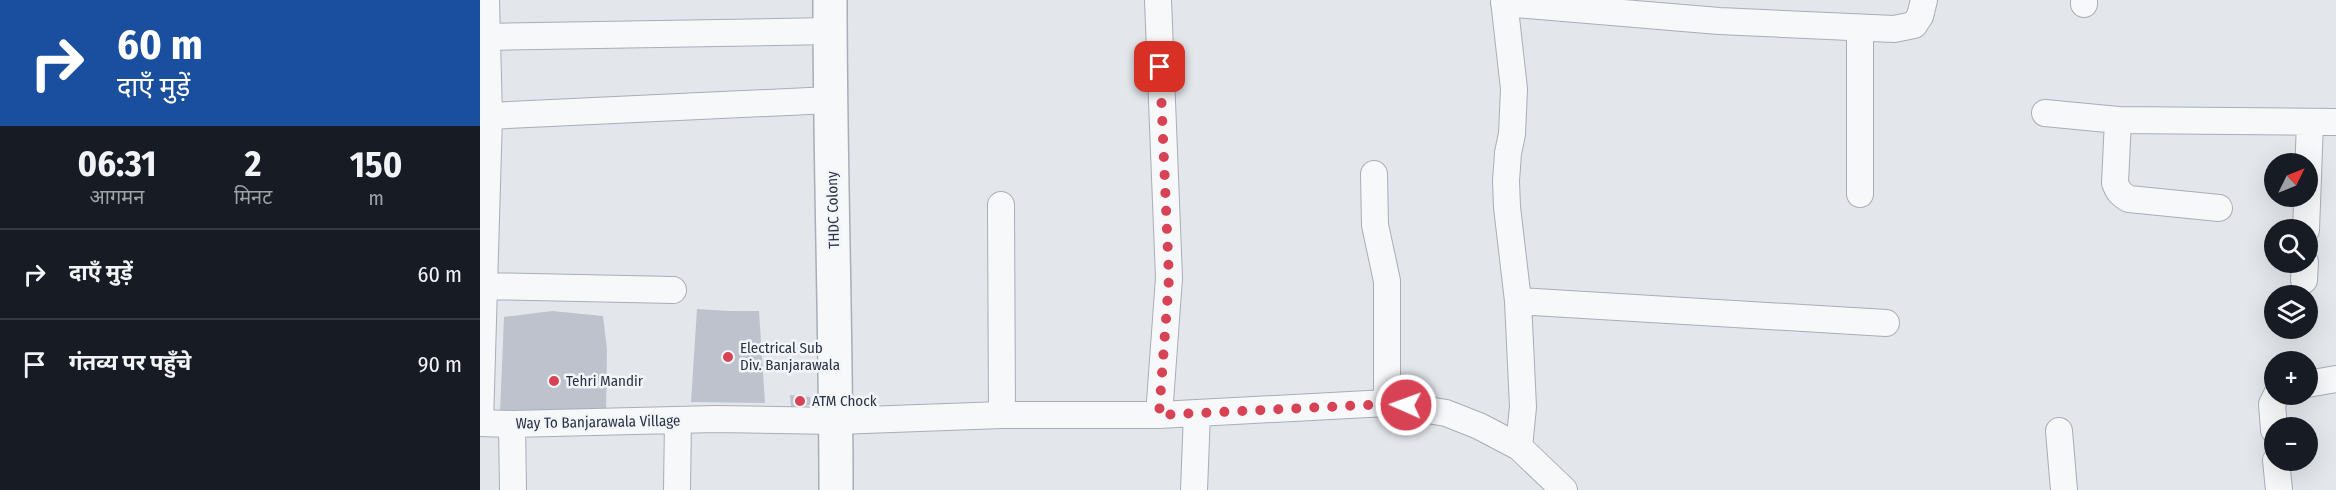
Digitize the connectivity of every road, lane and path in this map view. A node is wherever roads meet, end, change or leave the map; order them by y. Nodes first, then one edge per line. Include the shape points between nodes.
1 (486, 0) edge
2 (1158, 0) edge
3 (1924, 0) edge
4 (1504, 2) edge
5 (830, 16) edge
6 (1860, 28) junction
7 (486, 37) junction
8 (830, 100) junction
9 (2045, 113) dead end
10 (489, 116) junction
11 (2118, 120) junction
12 (2310, 122) junction
13 (2336, 122) edge
14 (1374, 174) dead end
15 (1860, 194) dead end
16 (1001, 205) dead end
17 (2219, 208) dead end
18 (2306, 219) edge
19 (483, 286) junction
20 (673, 290) dead end
21 (1518, 301) junction
22 (1886, 323) dead end
23 (2336, 379) edge
24 (2318, 382) edge
25 (1388, 404) junction
26 (1180, 414) junction
27 (1002, 415) junction
28 (678, 420) junction
29 (837, 421) junction
30 (480, 423) edge
31 (512, 424) junction
32 (2059, 431) dead end
33 (1519, 447) junction
34 (2277, 471) edge
35 (513, 490) edge
36 (677, 490) edge
37 (836, 490) edge
38 (1194, 490) edge
39 (1564, 490) edge
40 (2064, 490) edge
41 (2279, 490) edge

1 - 7 street
2 - 26 street via 1169,278
3 - 6 street via 1914,25
4 - 6 street via 1719,21
4 - 21 street via 1514,106 1507,207
5 - 7 street
5 - 8 street, THDC Colony
6 - 15 street
7 - 10 street
8 - 10 street
8 - 29 street, THDC Colony
9 - 11 street
10 - 19 street
11 - 12 street
11 - 17 street via 2118,191 2129,199
12 - 13 street
12 - 18 street
14 - 25 street via 1375,225 1387,281
16 - 27 street
19 - 20 street
19 - 30 street
21 - 22 street
21 - 33 street via 1523,408
23 - 24 street
25 - 26 street
25 - 33 street via 1446,412
26 - 27 street
26 - 38 street
27 - 29 street
28 - 29 street, Way To Banjarawala Village
28 - 31 street, Way To Banjarawala Village
28 - 36 street
29 - 37 street, THDC Colony
30 - 31 street, Way To Banjarawala Village
31 - 35 street
32 - 40 street
33 - 39 street
34 - 41 street

